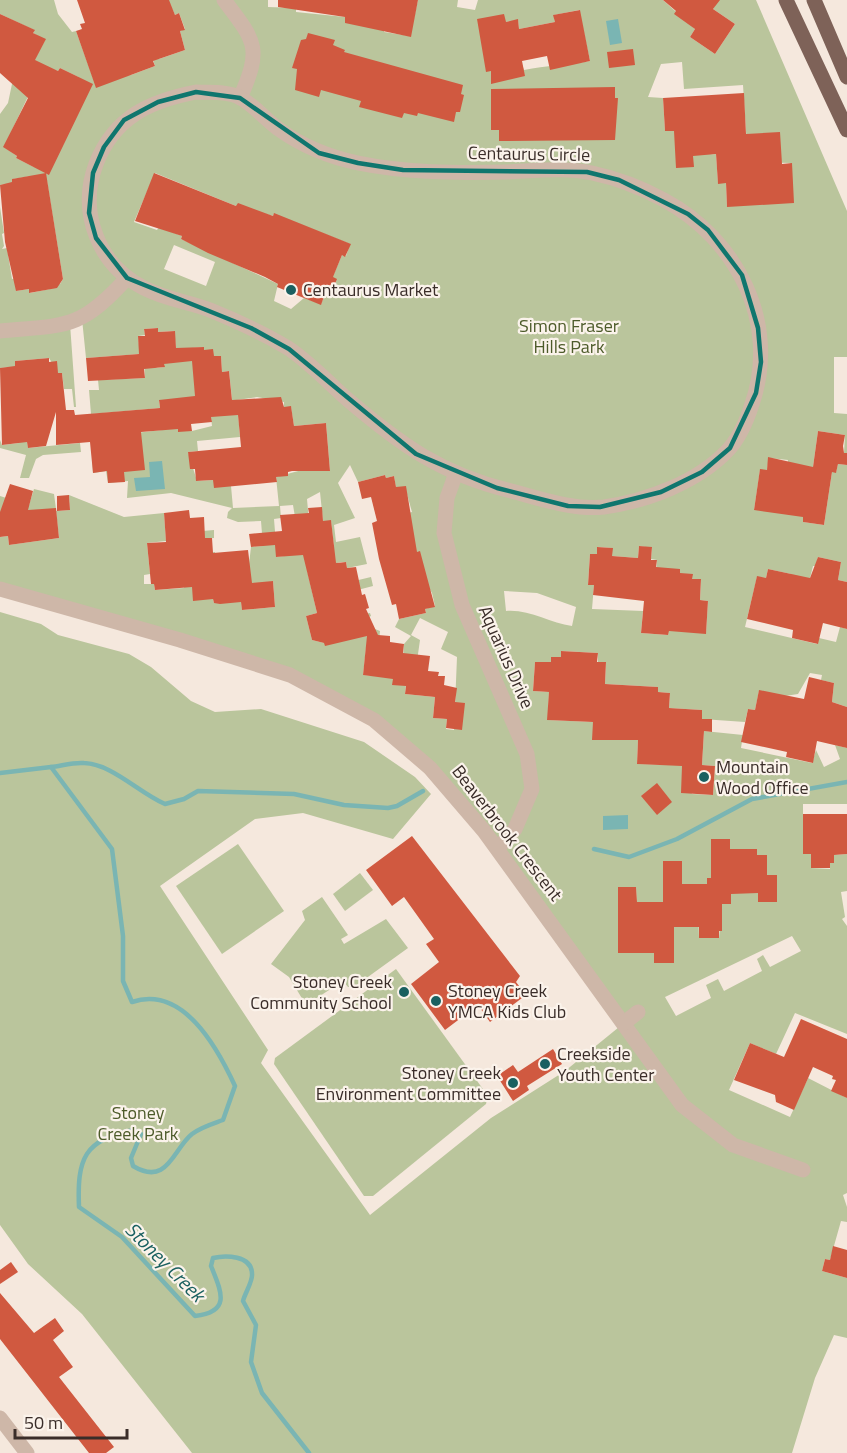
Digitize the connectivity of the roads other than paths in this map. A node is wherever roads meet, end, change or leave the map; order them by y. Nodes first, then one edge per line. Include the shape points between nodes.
1 (224, 0) edge
2 (786, 0) edge
3 (814, 0) edge
4 (847, 77) edge
5 (240, 98) junction
6 (847, 130) edge
7 (127, 278) junction
8 (0, 331) edge
9 (456, 473) junction
10 (0, 589) edge
11 (498, 848) junction
12 (638, 1012) dead end
13 (624, 1023) junction
14 (803, 1170) dead end
15 (0, 1418) edge
16 (27, 1453) edge

1 - 5 street via 247,30 253,47 252,67
2 - 6 main road
3 - 4 main road
5 - 7 street, Centaurus Circle via 196,92 158,102 124,120 104,147 93,173 89,213 96,238
5 - 9 street, Centaurus Circle via 280,130 319,153 358,164 403,170 587,171 619,180 688,214 708,230 742,275 752,297 758,328 761,362 756,393 747,420 730,448 702,471 661,492 600,507 568,506
7 - 8 street via 101,307 70,324
7 - 9 street, Centaurus Circle via 146,289 251,328 289,349 416,454
9 - 11 street, Aquarius Drive via 447,498 444,533 462,605 527,754 532,789 515,829
10 - 11 street, Beaverbrook Crescent via 290,675 374,720 429,768
11 - 13 street, Beaverbrook Crescent
12 - 13 street
13 - 14 street, Beaverbrook Crescent via 682,1105 733,1145
15 - 16 street

